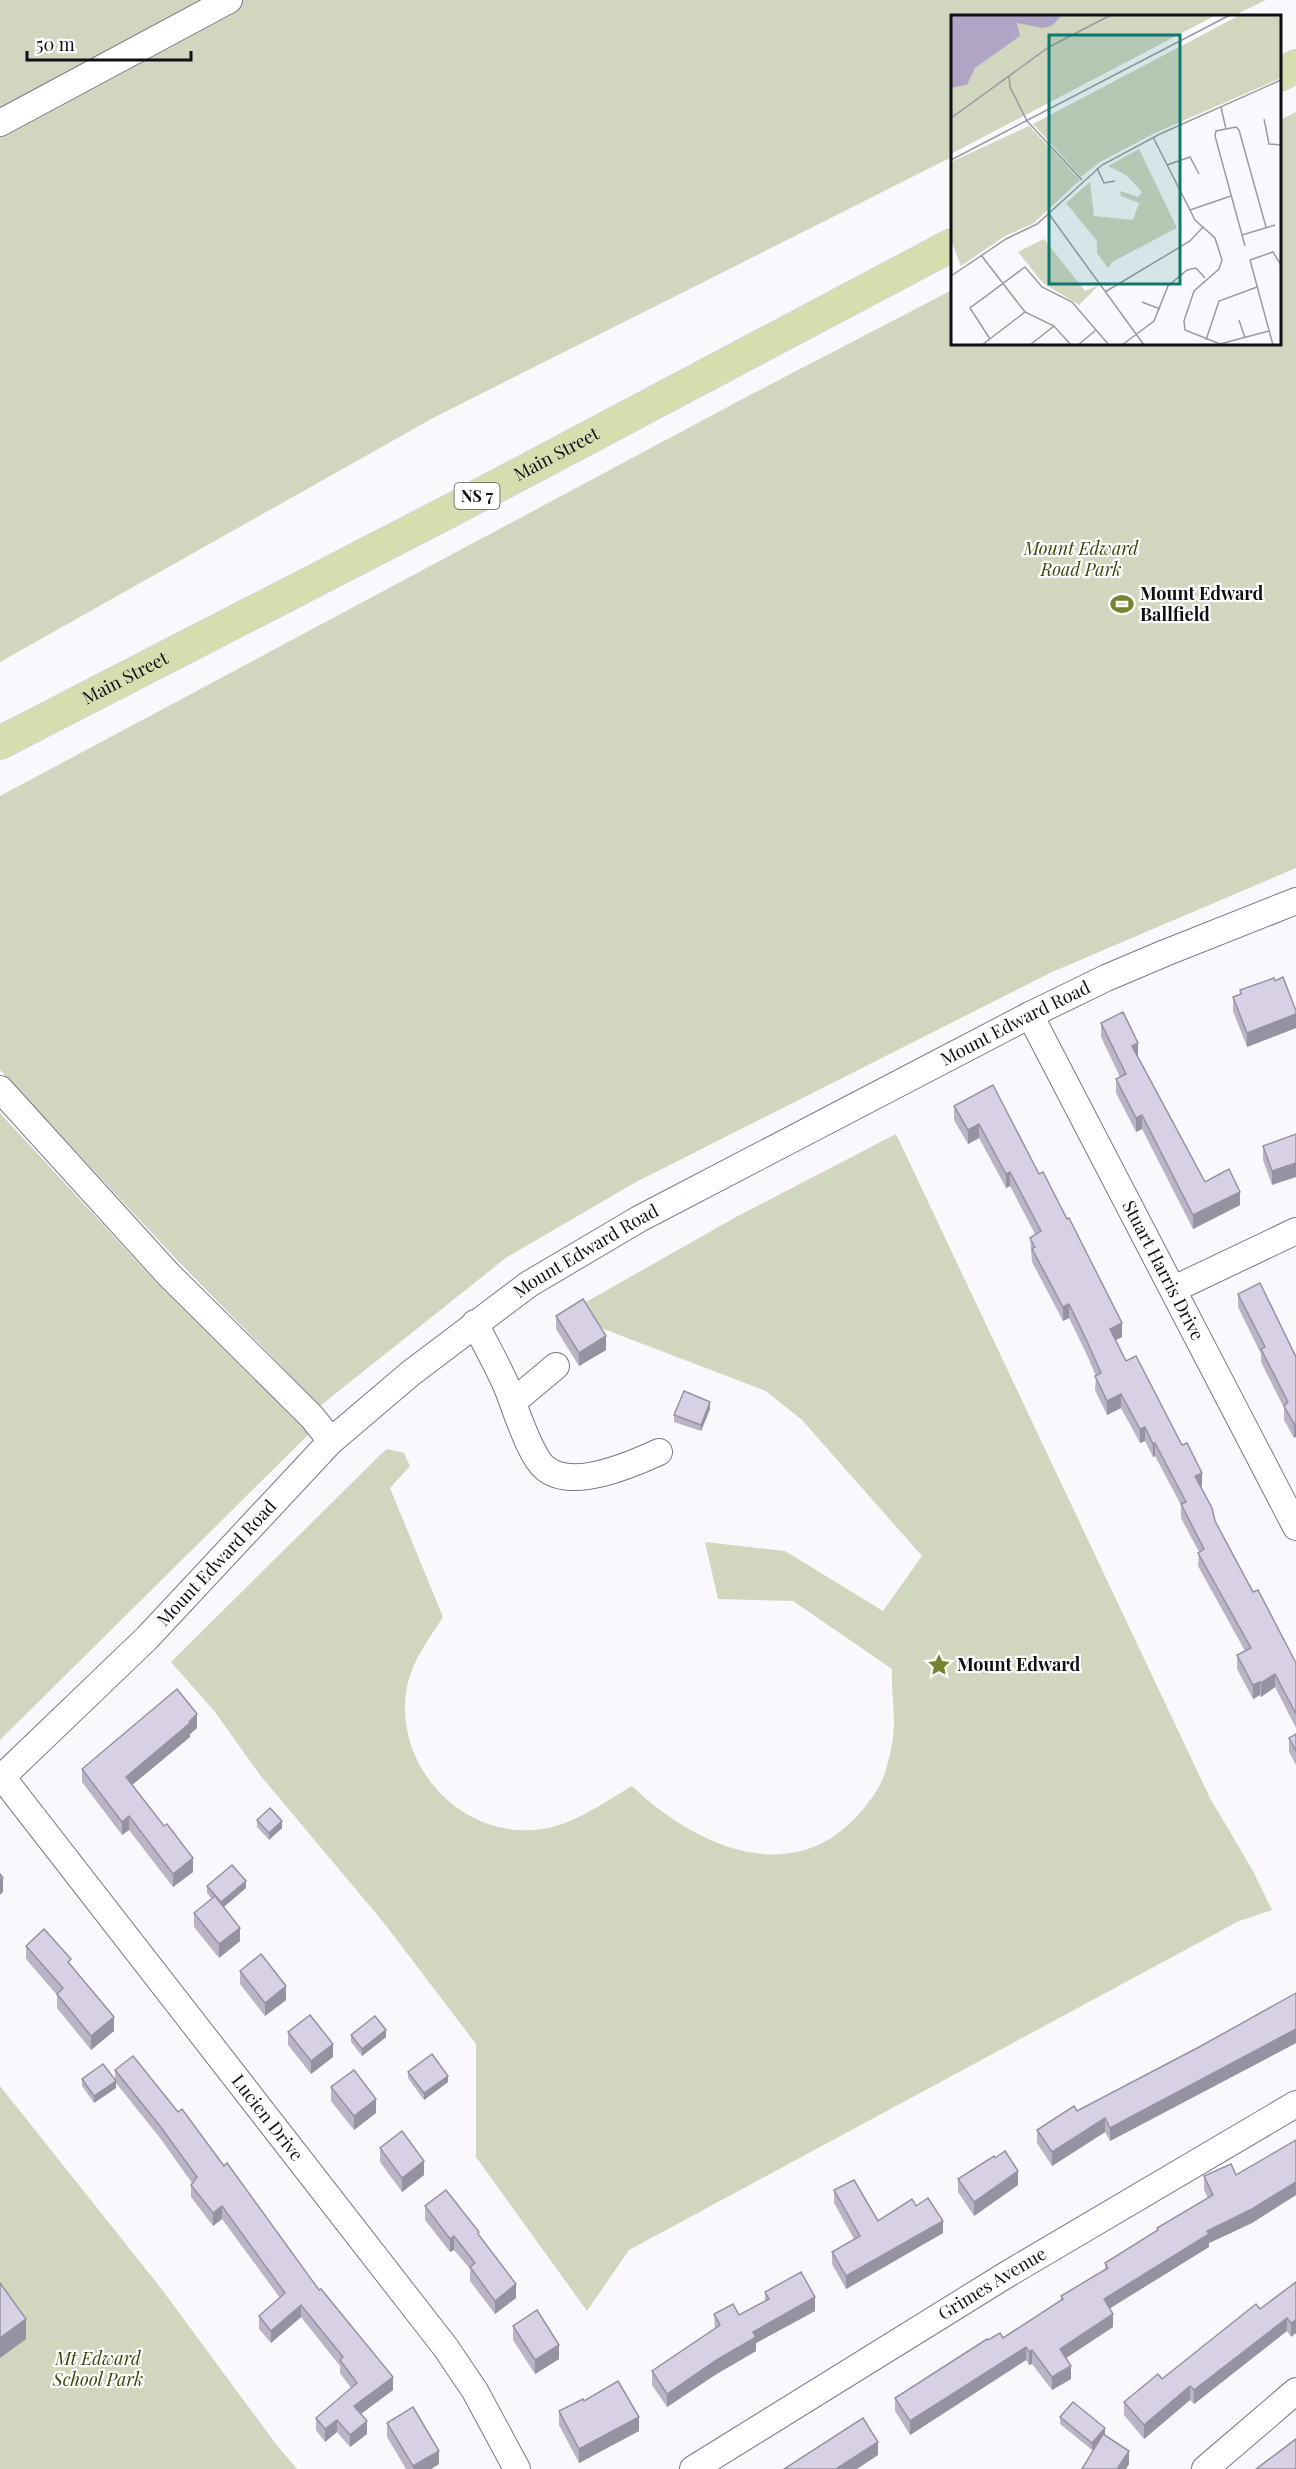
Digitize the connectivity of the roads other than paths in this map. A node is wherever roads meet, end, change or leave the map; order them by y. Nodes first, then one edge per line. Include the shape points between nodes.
1 (229, 0) edge
2 (1296, 66) edge
3 (1281, 74) edge
4 (0, 123) edge
5 (951, 246) edge
6 (0, 743) edge
7 (1296, 901) edge
8 (1030, 1015) junction
9 (0, 1089) edge
10 (1296, 1231) edge
11 (1174, 1289) junction
12 (475, 1323) junction
13 (556, 1366) dead end
14 (513, 1402) junction
15 (331, 1441) junction
16 (659, 1452) dead end
17 (1296, 1527) edge
18 (1, 1778) edge
19 (1296, 2104) edge
20 (1296, 2391) edge
21 (517, 2469) edge
22 (693, 2469) edge
23 (1205, 2469) edge

1 - 4 street
2 - 3 main road
5 - 6 main road, Main Street / NS 7
7 - 8 street, Mount Edward Road via 1165,952
8 - 11 street, Stuart Harris Drive
8 - 12 street, Mount Edward Road via 639,1219 529,1284
9 - 15 street via 168,1274 312,1417
10 - 11 street
11 - 17 street, Stuart Harris Drive
12 - 14 street
12 - 15 street, Mount Edward Road
13 - 14 street
14 - 16 street via 528,1441 545,1468 563,1476 619,1470
15 - 18 street, Mount Edward Road via 147,1638
18 - 21 street, Lucien Drive via 446,2349 475,2391
19 - 22 street, Grimes Avenue via 1006,2275
20 - 23 street

